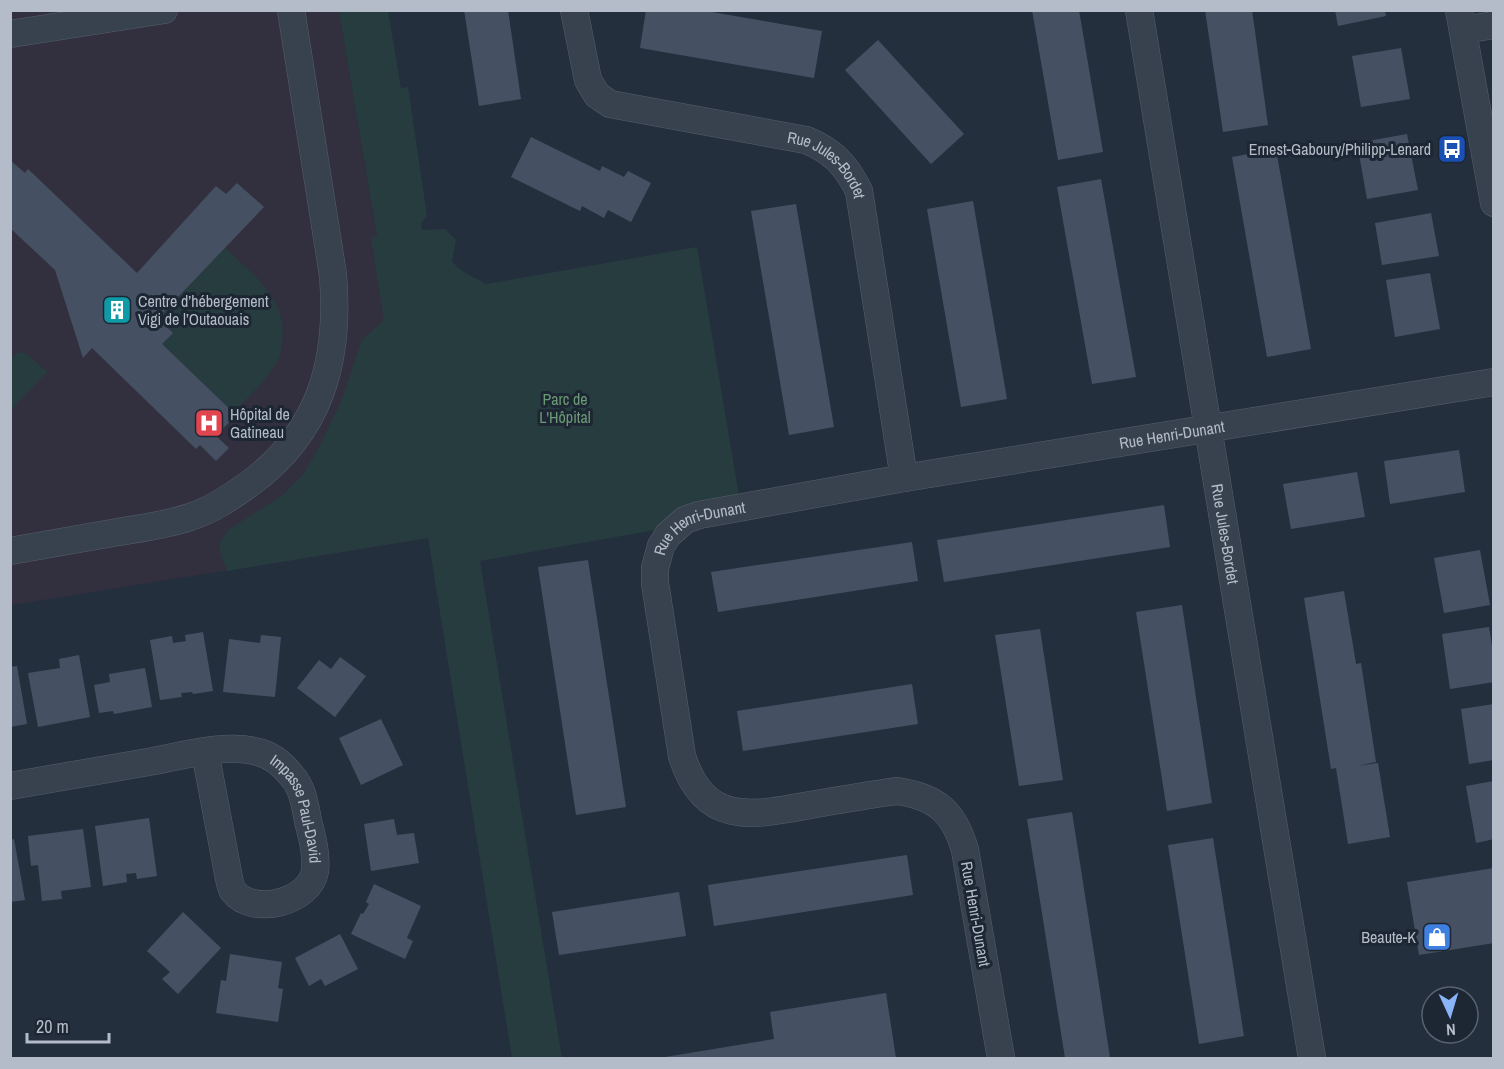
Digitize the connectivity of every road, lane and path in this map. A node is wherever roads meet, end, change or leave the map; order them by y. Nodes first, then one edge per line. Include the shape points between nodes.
1 (164, 10) edge
2 (291, 10) edge
3 (574, 10) edge
4 (1139, 10) edge
5 (1461, 20) edge
6 (1494, 25) edge
7 (10, 34) edge
8 (1494, 203) edge
9 (1494, 382) edge
10 (1207, 428) junction
11 (904, 478) junction
12 (10, 551) edge
13 (205, 752) junction
14 (10, 786) edge
15 (1001, 1059) edge
16 (1312, 1059) edge

1 - 7 street
2 - 12 street via 336,308 328,370 309,418 264,473 219,505 162,524
3 - 11 street, Rue Jules-Bordet via 588,80 597,95 610,104 806,140 819,145 849,172 859,191
4 - 10 street, Rue Jules-Bordet
5 - 6 street
5 - 8 street
9 - 10 street, Rue Henri-Dunant
10 - 11 street, Rue Henri-Dunant
10 - 16 street, Rue Jules-Bordet
11 - 15 street, Rue Henri-Dunant via 699,515 668,535 657,556 655,584 682,756 690,778 707,799 744,813 769,813 897,791 936,803 949,814 960,830 965,849
13 - 13 street, Impasse Paul-David via 259,752 279,762 293,776 302,792 315,853 315,873 294,897 278,904 260,905 233,890
13 - 14 street, Impasse Paul-David

